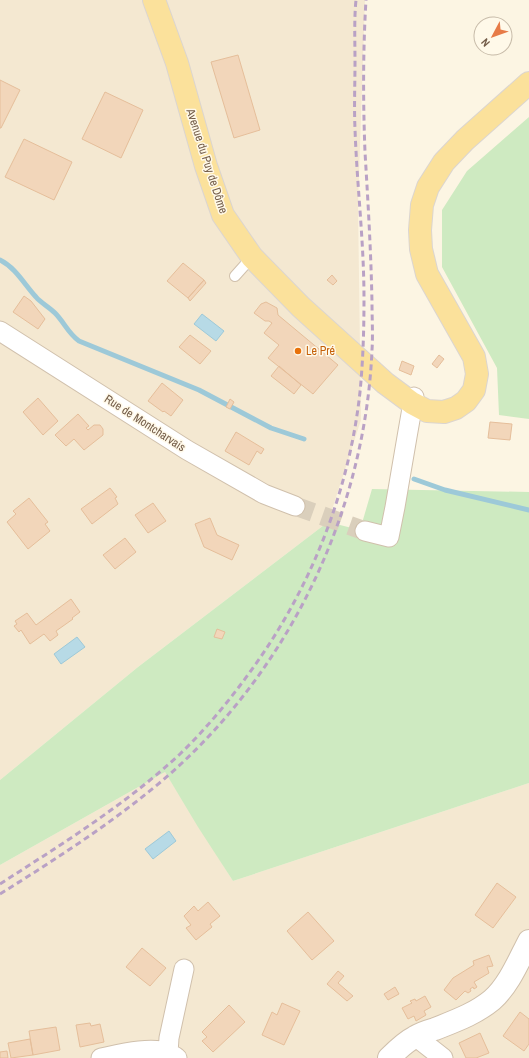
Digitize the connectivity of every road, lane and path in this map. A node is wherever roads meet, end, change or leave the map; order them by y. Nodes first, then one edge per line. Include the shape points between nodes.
1 (154, 0) edge
2 (529, 67) edge
3 (529, 83) edge
4 (252, 257) junction
5 (235, 276) dead end
6 (0, 331) edge
7 (414, 400) junction
8 (295, 506) tunnel mouth
9 (365, 531) tunnel mouth
10 (529, 941) edge
11 (184, 969) dead end
12 (415, 1036) junction
13 (173, 1055) edge
14 (102, 1058) edge
15 (389, 1058) edge
16 (443, 1058) edge

1 - 4 main road, Avenue du Puy de Dôme via 177,63 206,166 223,215
2 - 7 main road, Avenue du Puy de Dôme via 451,137 434,156 411,199 406,226 416,277 435,311 455,336 472,373 461,397 451,404 440,405
3 - 7 main road, Avenue du Puy de Dôme via 465,140 444,162 428,186 422,205 420,230 427,274 474,357 478,374 474,390 466,401 456,408 444,412 427,411
4 - 5 lane
4 - 7 main road, Avenue du Puy de Dôme via 301,307 385,383
6 - 8 street, Rue de Montcharvais via 194,454 264,494
7 - 9 street via 389,537
10 - 12 street via 513,972 493,999 479,1010
11 - 13 street via 169,1038
12 - 15 street
12 - 16 street
13 - 14 street via 151,1051

